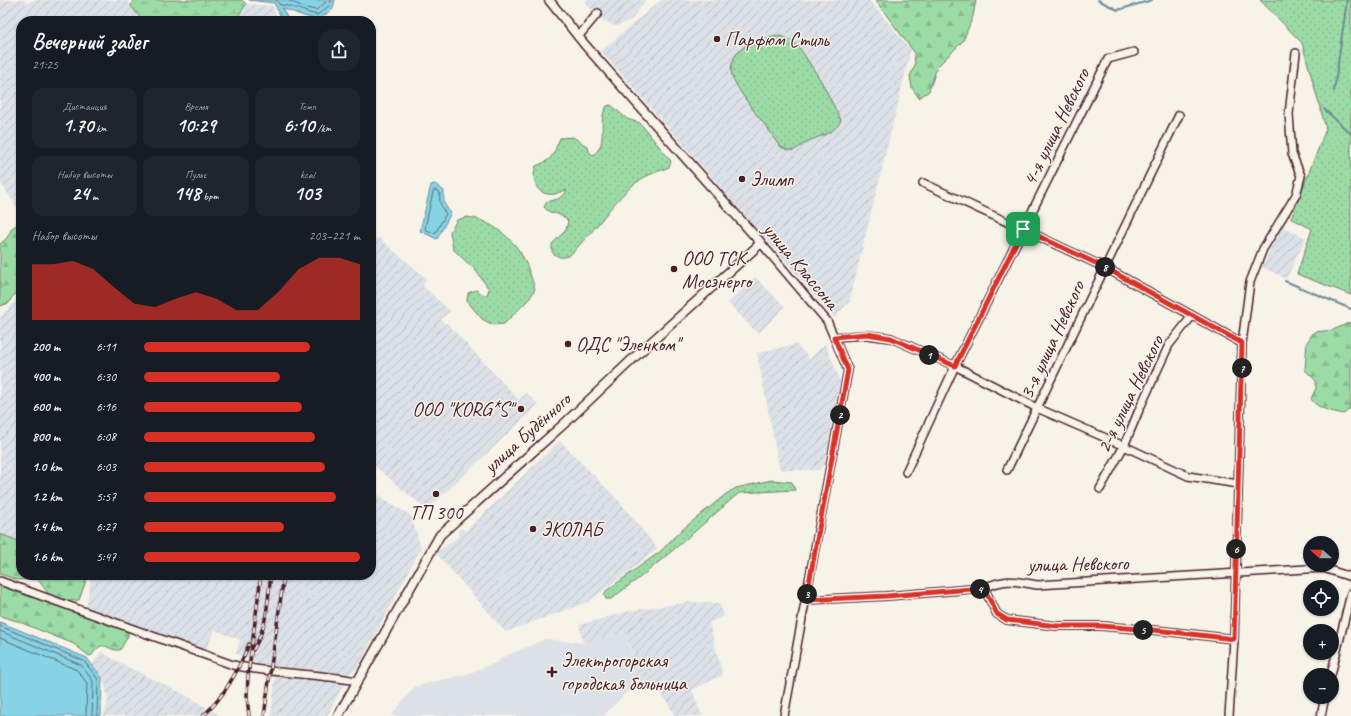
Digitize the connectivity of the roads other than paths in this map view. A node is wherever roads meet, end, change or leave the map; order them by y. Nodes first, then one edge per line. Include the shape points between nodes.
1 (549, 0) edge
2 (598, 13) dead end
3 (578, 37) junction
4 (1134, 52) dead end
5 (1296, 53) dead end
6 (1179, 115) dead end
7 (923, 183) dead end
8 (1023, 229) junction
9 (761, 243) junction
10 (1104, 267) junction
11 (1192, 316) junction
12 (834, 337) junction
13 (1242, 343) junction
14 (955, 366) junction
15 (1037, 408) junction
16 (1124, 446) junction
17 (1007, 470) dead end
18 (906, 472) dead end
19 (1238, 484) junction
20 (1100, 489) dead end
21 (1236, 574) junction
22 (1351, 577) edge
23 (0, 581) edge
24 (984, 588) junction
25 (1351, 593) edge
26 (806, 600) junction
27 (1234, 639) junction
28 (1333, 668) edge
29 (357, 681) junction
30 (1324, 704) edge
31 (338, 716) edge
32 (784, 716) edge
33 (1229, 716) edge
34 (1321, 716) edge

1 - 3 street, улица Классона
2 - 3 street
3 - 9 street, улица Классона
4 - 8 street, 4-я улица Невского via 1108,59
5 - 13 street via 1288,114 1292,154 1301,176 1296,195 1263,249 1250,282
6 - 10 street, 3-я улица Невского
7 - 8 street
8 - 10 street
8 - 14 street, 4-я улица Невского
9 - 12 street, улица Классона via 827,321
9 - 29 street, улица Будённого via 440,535
10 - 11 street
10 - 15 street, 3-я улица Невского
11 - 13 street
11 - 16 street, 2-я улица Невского via 1169,345
12 - 14 street via 867,334 891,338
12 - 26 street, улица Классона via 848,370
13 - 19 street
14 - 15 street
14 - 18 street, 4-я улица Невского
15 - 16 street
15 - 17 street, 3-я улица Невского
16 - 19 street via 1188,476
16 - 20 street, 2-я улица Невского
19 - 21 street
21 - 22 street, улица Невского via 1323,568
21 - 24 street, улица Невского via 1037,585 1012,580
21 - 27 street
23 - 29 street via 233,665
24 - 26 street, улица Невского
24 - 27 street via 997,614 1007,620 1057,626 1101,626 1164,631
25 - 28 street
26 - 32 street, улица Классона
27 - 33 street
29 - 31 street, улица Будённого
30 - 34 street

